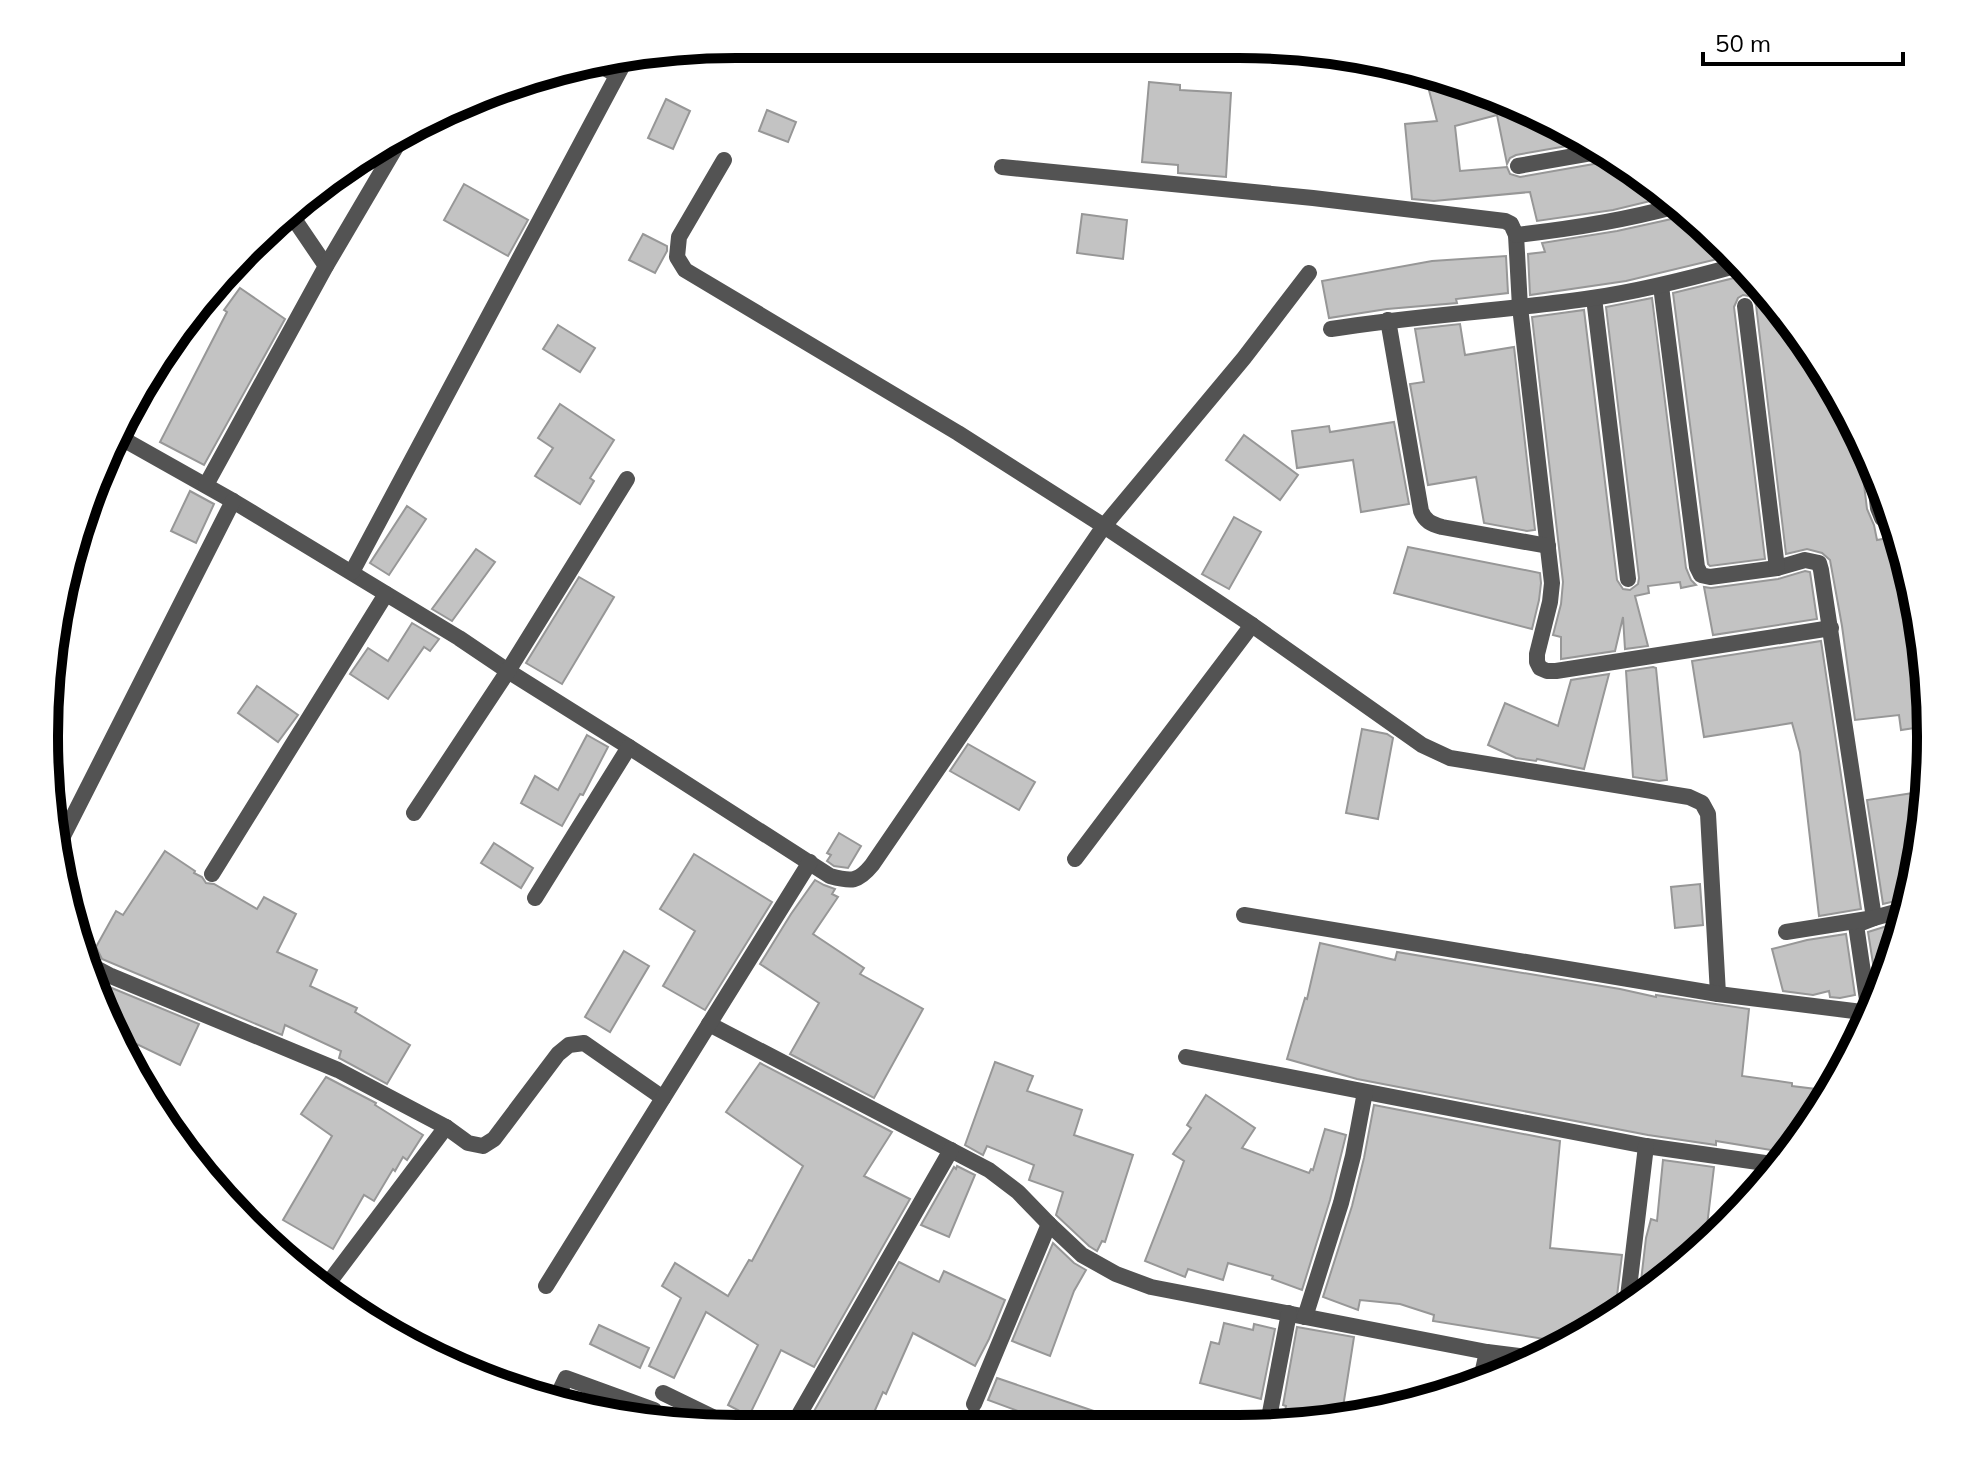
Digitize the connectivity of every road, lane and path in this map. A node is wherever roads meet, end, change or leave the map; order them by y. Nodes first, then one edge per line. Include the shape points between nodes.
1 (621, 68) edge
2 (609, 70) edge
3 (617, 75) junction
4 (394, 151) edge
5 (1586, 154) edge
6 (724, 160) dead end
7 (1518, 166) dead end
8 (1002, 167) dead end
9 (1665, 209) edge
10 (295, 221) edge
11 (1516, 235) junction
12 (326, 266) junction
13 (1728, 268) edge
14 (1309, 273) dead end
15 (1661, 286) junction
16 (1594, 298) junction
17 (1745, 306) dead end
18 (1520, 307) junction
19 (1388, 320) junction
20 (1331, 329) dead end
21 (126, 441) edge
22 (627, 479) dead end
23 (206, 485) junction
24 (233, 501) junction
25 (1104, 526) junction
26 (1548, 546) junction
27 (1777, 568) junction
28 (352, 572) junction
29 (1628, 579) dead end
30 (386, 594) junction
31 (1252, 625) junction
32 (1831, 628) junction
33 (508, 671) junction
34 (629, 747) junction
35 (414, 813) dead end
36 (65, 832) edge
37 (1075, 859) dead end
38 (810, 862) junction
39 (212, 874) dead end
40 (535, 898) dead end
41 (1894, 912) edge
42 (1244, 915) dead end
43 (1874, 918) junction
44 (1786, 932) dead end
45 (100, 970) edge
46 (1866, 993) edge
47 (1718, 994) junction
48 (1858, 1012) edge
49 (709, 1024) junction
50 (1186, 1057) dead end
51 (1365, 1092) junction
52 (663, 1098) junction
53 (446, 1127) junction
54 (1646, 1146) junction
55 (951, 1150) junction
56 (1766, 1163) edge
57 (1049, 1224) junction
58 (331, 1280) edge
59 (546, 1286) dead end
60 (1629, 1291) edge
61 (1297, 1315) junction
62 (1487, 1352) junction
63 (1515, 1356) edge
64 (1483, 1369) edge
65 (560, 1392) edge
66 (663, 1393) dead end
67 (974, 1404) dead end
68 (653, 1410) edge
69 (707, 1414) edge
70 (1270, 1414) edge
71 (799, 1415) edge

1 - 3 street
2 - 3 street
3 - 28 street
4 - 12 street
5 - 7 street
6 - 25 street via 679,237 677,257 685,270
8 - 11 street via 1505,221
9 - 11 street
10 - 12 street
11 - 18 street
12 - 23 street
13 - 15 street
14 - 25 street
15 - 16 street
15 - 27 street via 1697,567 1710,577
16 - 18 street
16 - 29 street
17 - 27 street
18 - 19 street
18 - 26 street
19 - 20 street
19 - 26 street via 1424,519
21 - 23 street
22 - 33 street
23 - 24 street
24 - 28 street
24 - 36 street
25 - 31 street
25 - 38 street via 861,878 830,876
26 - 32 street via 1552,583 1537,654 1540,668 1547,671
27 - 32 street via 1805,560 1819,563
28 - 30 street
30 - 33 street
30 - 39 street
31 - 37 street
31 - 47 street via 1422,745 1450,758 1702,803 1708,814
32 - 43 street
33 - 34 street
33 - 35 street
34 - 38 street
34 - 40 street
38 - 49 street
41 - 43 street
42 - 47 street
43 - 44 street
43 - 46 street via 1856,925
45 - 53 street via 338,1070
47 - 48 street
49 - 52 street
49 - 55 street
50 - 51 street
51 - 54 street
51 - 61 street via 1341,1203
52 - 53 street via 584,1043 569,1045 494,1139 483,1146 468,1143
52 - 59 street
53 - 58 street
54 - 56 street
54 - 60 street
55 - 57 street via 989,1170
55 - 71 street
57 - 61 street via 1082,1255 1151,1287
57 - 67 street
61 - 62 street
61 - 70 street
62 - 63 street
62 - 64 street
65 - 68 street via 566,1378
66 - 69 street

